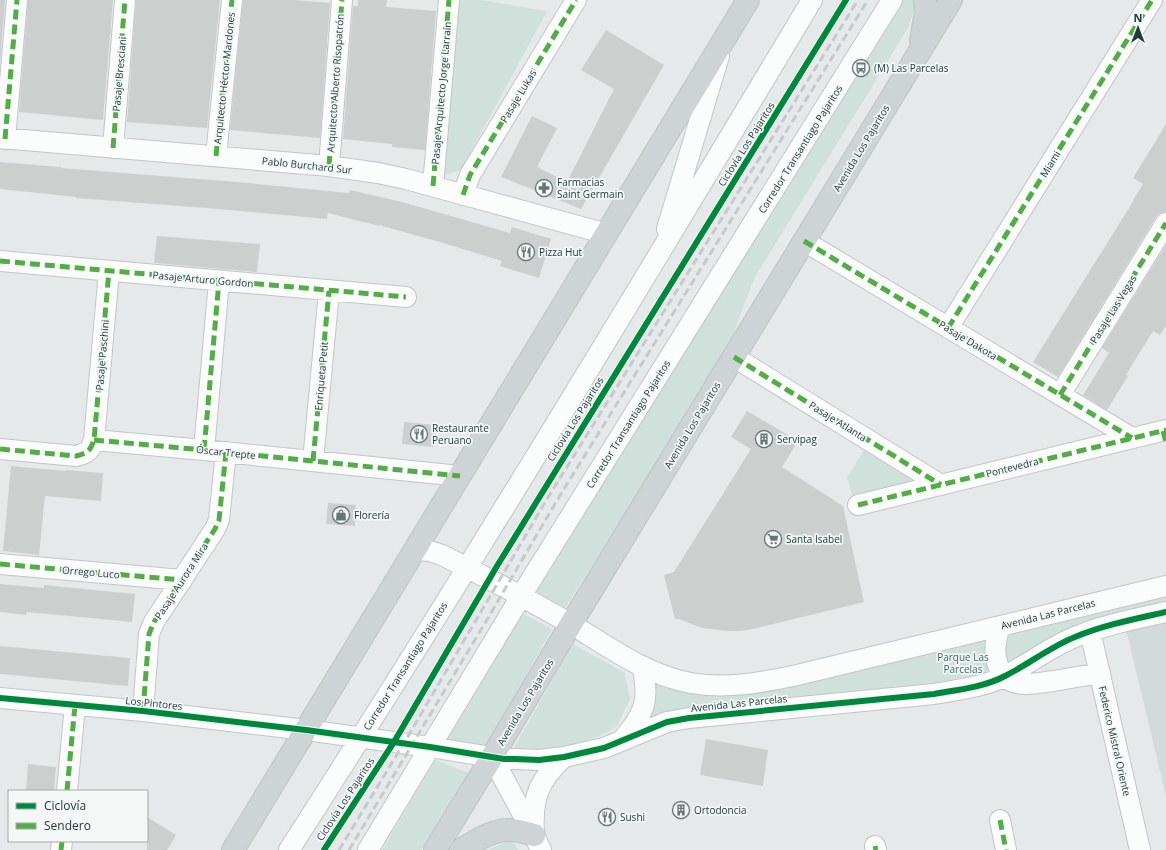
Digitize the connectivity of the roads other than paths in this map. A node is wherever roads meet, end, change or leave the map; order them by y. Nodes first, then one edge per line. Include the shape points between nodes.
1 (17, 0) edge
2 (125, 0) edge
3 (232, 0) edge
4 (342, 0) edge
5 (449, 0) edge
6 (576, 0) edge
7 (748, 0) edge
8 (812, 0) edge
9 (892, 0) edge
10 (925, 0) edge
11 (951, 0) edge
12 (1152, 0) edge
13 (724, 39) junction
14 (919, 52) junction
15 (2, 139) edge
16 (113, 148) junction
17 (216, 156) junction
18 (329, 166) junction
19 (433, 186) junction
20 (463, 194) junction
21 (1166, 223) edge
22 (607, 234) junction
23 (804, 241) junction
24 (658, 256) junction
25 (0, 261) edge
26 (109, 271) junction
27 (219, 281) junction
28 (329, 291) junction
29 (406, 297) dead end
30 (948, 328) junction
31 (734, 357) junction
32 (1060, 395) junction
33 (1165, 434) edge
34 (1132, 438) junction
35 (94, 440) junction
36 (0, 449) edge
37 (204, 450) junction
38 (226, 452) junction
39 (314, 461) junction
40 (460, 476) junction
41 (942, 485) junction
42 (858, 505) dead end
43 (416, 550) junction
44 (0, 564) edge
45 (467, 568) junction
46 (182, 580) junction
47 (1166, 586) edge
48 (521, 597) junction
49 (1166, 612) edge
50 (570, 624) junction
51 (1000, 626) junction
52 (1090, 631) junction
53 (642, 666) junction
54 (1100, 673) junction
55 (1004, 677) junction
56 (0, 698) edge
57 (75, 705) junction
58 (143, 712) junction
59 (306, 730) junction
60 (361, 737) junction
61 (622, 740) junction
62 (430, 747) junction
63 (492, 757) junction
64 (564, 757) junction
65 (67, 790) edge
66 (1000, 820) dead end
67 (538, 842) edge
68 (233, 850) edge
69 (289, 850) edge
70 (368, 850) edge
71 (435, 850) edge
72 (461, 850) edge
73 (1006, 850) edge
74 (1140, 850) edge

1 - 15 street
2 - 16 street, Pasaje Bresciani
3 - 17 street, Arquitecto Héctor Mardones
4 - 18 street, Arquitecto Alberto Risopatrón
5 - 19 street, Pasaje Arquitecto Jorge Larraín
6 - 20 street, Pasaje Lukas via 470,175
7 - 13 main road
8 - 24 street, Corredor Transantiago Pajaritos
9 - 48 street, Corredor Transantiago Pajaritos
10 - 14 main road via 926,10
11 - 14 main road, Avenida Los Pajaritos
12 - 30 street, Miami
13 - 22 main road
13 - 24 street, Corredor Transantiago Pajaritos
14 - 23 main road, Avenida Los Pajaritos
15 - 16 street, Pablo Burchard Sur
16 - 17 street, Pablo Burchard Sur
17 - 18 street, Pablo Burchard Sur
18 - 19 street, Pablo Burchard Sur via 378,173
19 - 20 street, Pablo Burchard Sur
20 - 22 street, Pablo Burchard Sur
21 - 32 street, Pasaje Las Vegas
22 - 40 main road
23 - 30 street, Pasaje Dakota
23 - 31 main road, Avenida Los Pajaritos
24 - 45 street, Corredor Transantiago Pajaritos
25 - 26 street, Pasaje Arturo Gordon
26 - 27 street, Pasaje Arturo Gordon
26 - 35 street, Pasaje Paschini
27 - 28 street, Pasaje Arturo Gordon
27 - 37 street
28 - 29 street, Pasaje Arturo Gordon
28 - 39 street, Enriqueta Petit
30 - 32 street, Pasaje Dakota
31 - 41 street, Pasaje Atlanta
31 - 50 main road, Avenida Los Pajaritos
32 - 34 street, Pasaje Dakota
33 - 34 street, Pontevedra
34 - 41 street, Pontevedra
35 - 36 street via 87,452 76,456
35 - 37 street, Óscar Trepte
37 - 38 street, Óscar Trepte
38 - 39 street, Óscar Trepte
38 - 46 street, Pasaje Aurora Mira via 219,520
39 - 40 street, Óscar Trepte
40 - 43 main road
41 - 42 street, Pontevedra
43 - 45 street, Avenida Las Parcelas via 442,555
43 - 59 main road
44 - 46 street, Orrego Luco
45 - 48 street, Avenida Las Parcelas
45 - 60 street, Corredor Transantiago Pajaritos
46 - 58 street, Pasaje Aurora Mira via 149,634
47 - 51 street, Avenida Las Parcelas
48 - 50 street, Avenida Las Parcelas
48 - 62 street, Corredor Transantiago Pajaritos
49 - 52 street, Avenida Las Parcelas
50 - 53 street, Avenida Las Parcelas
50 - 63 main road, Avenida Los Pajaritos
51 - 53 street, Avenida Las Parcelas via 793,676 748,684 690,683
51 - 55 street via 995,654
52 - 54 street, Federico Mistral Oriente
52 - 55 street, Avenida Las Parcelas
53 - 61 street via 646,686 641,713
54 - 55 street via 1030,684 1018,683
54 - 74 street, Federico Mistral Oriente
55 - 61 street, Avenida Las Parcelas via 982,685 934,694 689,718 668,722
56 - 57 street, Los Pintores
57 - 58 street, Los Pintores
57 - 65 street
58 - 59 street, Los Pintores
59 - 60 street, Avenida Las Parcelas
59 - 68 main road
60 - 62 street, Avenida Las Parcelas
60 - 69 street, Corredor Transantiago Pajaritos
61 - 64 street, Avenida Las Parcelas via 604,748
62 - 63 street, Avenida Las Parcelas
62 - 70 street, Corredor Transantiago Pajaritos
63 - 64 street, Avenida Las Parcelas via 539,760
63 - 67 street
63 - 71 main road, Avenida Los Pajaritos
64 - 67 street via 547,774 538,791 534,808
66 - 73 street
67 - 72 main road via 507,830 490,834

